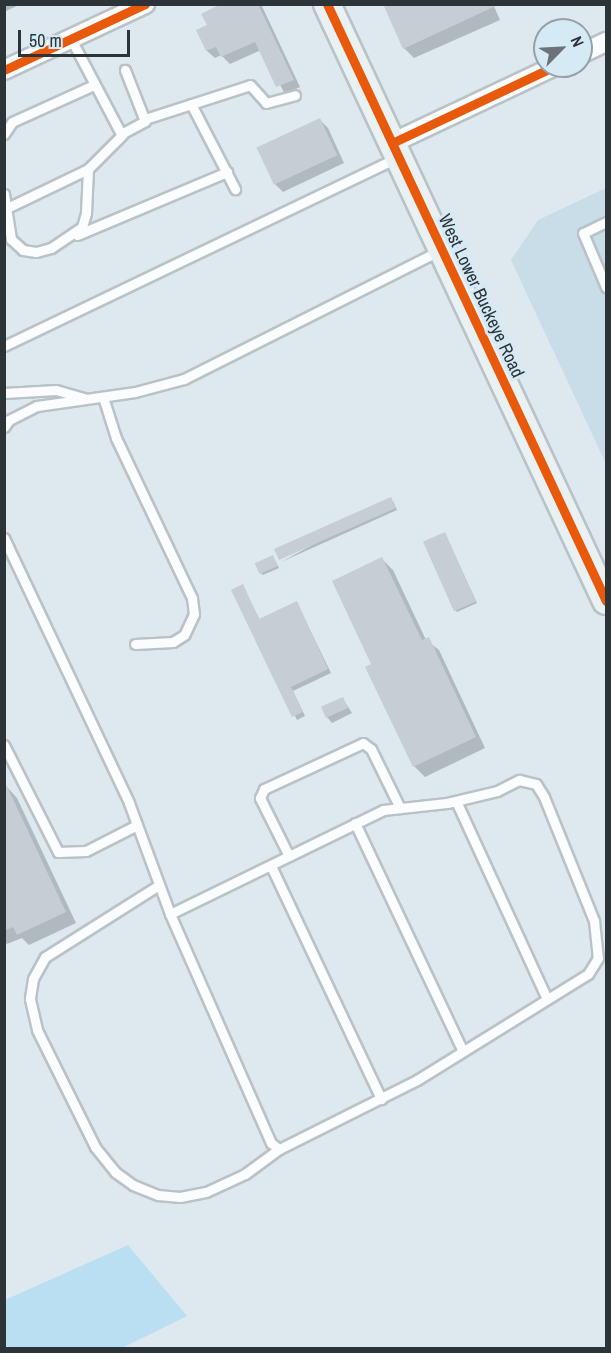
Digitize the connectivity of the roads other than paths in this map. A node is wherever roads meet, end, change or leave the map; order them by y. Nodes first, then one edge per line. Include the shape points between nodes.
1 (145, 4) edge
2 (327, 4) edge
3 (71, 39) junction
4 (4, 70) edge
5 (125, 70) dead end
6 (533, 78) edge
7 (94, 85) junction
8 (296, 95) dead end
9 (191, 104) junction
10 (144, 119) junction
11 (4, 134) edge
12 (123, 134) junction
13 (395, 150) junction
14 (88, 169) junction
15 (227, 172) junction
16 (235, 189) dead end
17 (4, 194) edge
18 (7, 208) junction
19 (606, 222) edge
20 (67, 239) junction
21 (441, 250) junction
22 (606, 287) edge
23 (4, 346) edge
24 (4, 393) edge
25 (102, 397) junction
26 (89, 399) junction
27 (4, 427) edge
28 (4, 538) edge
29 (606, 601) edge
30 (135, 644) dead end
31 (4, 745) edge
32 (456, 801) junction
33 (400, 808) junction
34 (356, 823) junction
35 (137, 825) junction
36 (289, 856) junction
37 (271, 866) junction
38 (159, 885) junction
39 (171, 914) junction
40 (547, 999) junction
41 (463, 1052) junction
42 (381, 1099) junction
43 (279, 1149) junction

1 - 3 street
2 - 13 main road, West Lower Buckeye Road
3 - 4 street
3 - 7 lane
5 - 10 lane
6 - 13 street
7 - 11 lane via 12,122
7 - 12 lane
8 - 9 lane via 267,103 250,85
9 - 10 lane
9 - 15 lane
10 - 12 lane via 143,124
12 - 14 lane
13 - 21 main road, West Lower Buckeye Road
13 - 23 lane
14 - 18 lane
14 - 20 lane via 82,227
15 - 16 lane
15 - 20 lane
17 - 18 lane
18 - 20 lane via 11,239 23,250 36,252
19 - 22 lane via 582,233
21 - 25 lane via 184,379
21 - 29 main road, West Lower Buckeye Road
24 - 26 lane via 56,390
25 - 26 lane
25 - 30 lane via 116,438 192,598 194,614 184,635 173,642
26 - 27 lane via 37,406 9,420
28 - 35 lane
31 - 35 lane via 58,852 86,851
32 - 33 lane
32 - 40 lane
32 - 40 lane via 497,791 519,780 536,784 544,797 594,921 598,958 588,974
33 - 34 lane via 383,810
33 - 36 lane via 371,749 363,742 264,789 260,798
34 - 36 lane
34 - 41 lane
35 - 38 lane
36 - 37 lane
37 - 39 lane
37 - 42 lane
38 - 39 lane
38 - 43 lane via 45,957 33,979 30,999 37,1030 95,1147 115,1172 133,1185 169,1196 206,1192 231,1182
39 - 43 lane via 271,1143
40 - 41 lane
41 - 42 lane
42 - 43 lane

